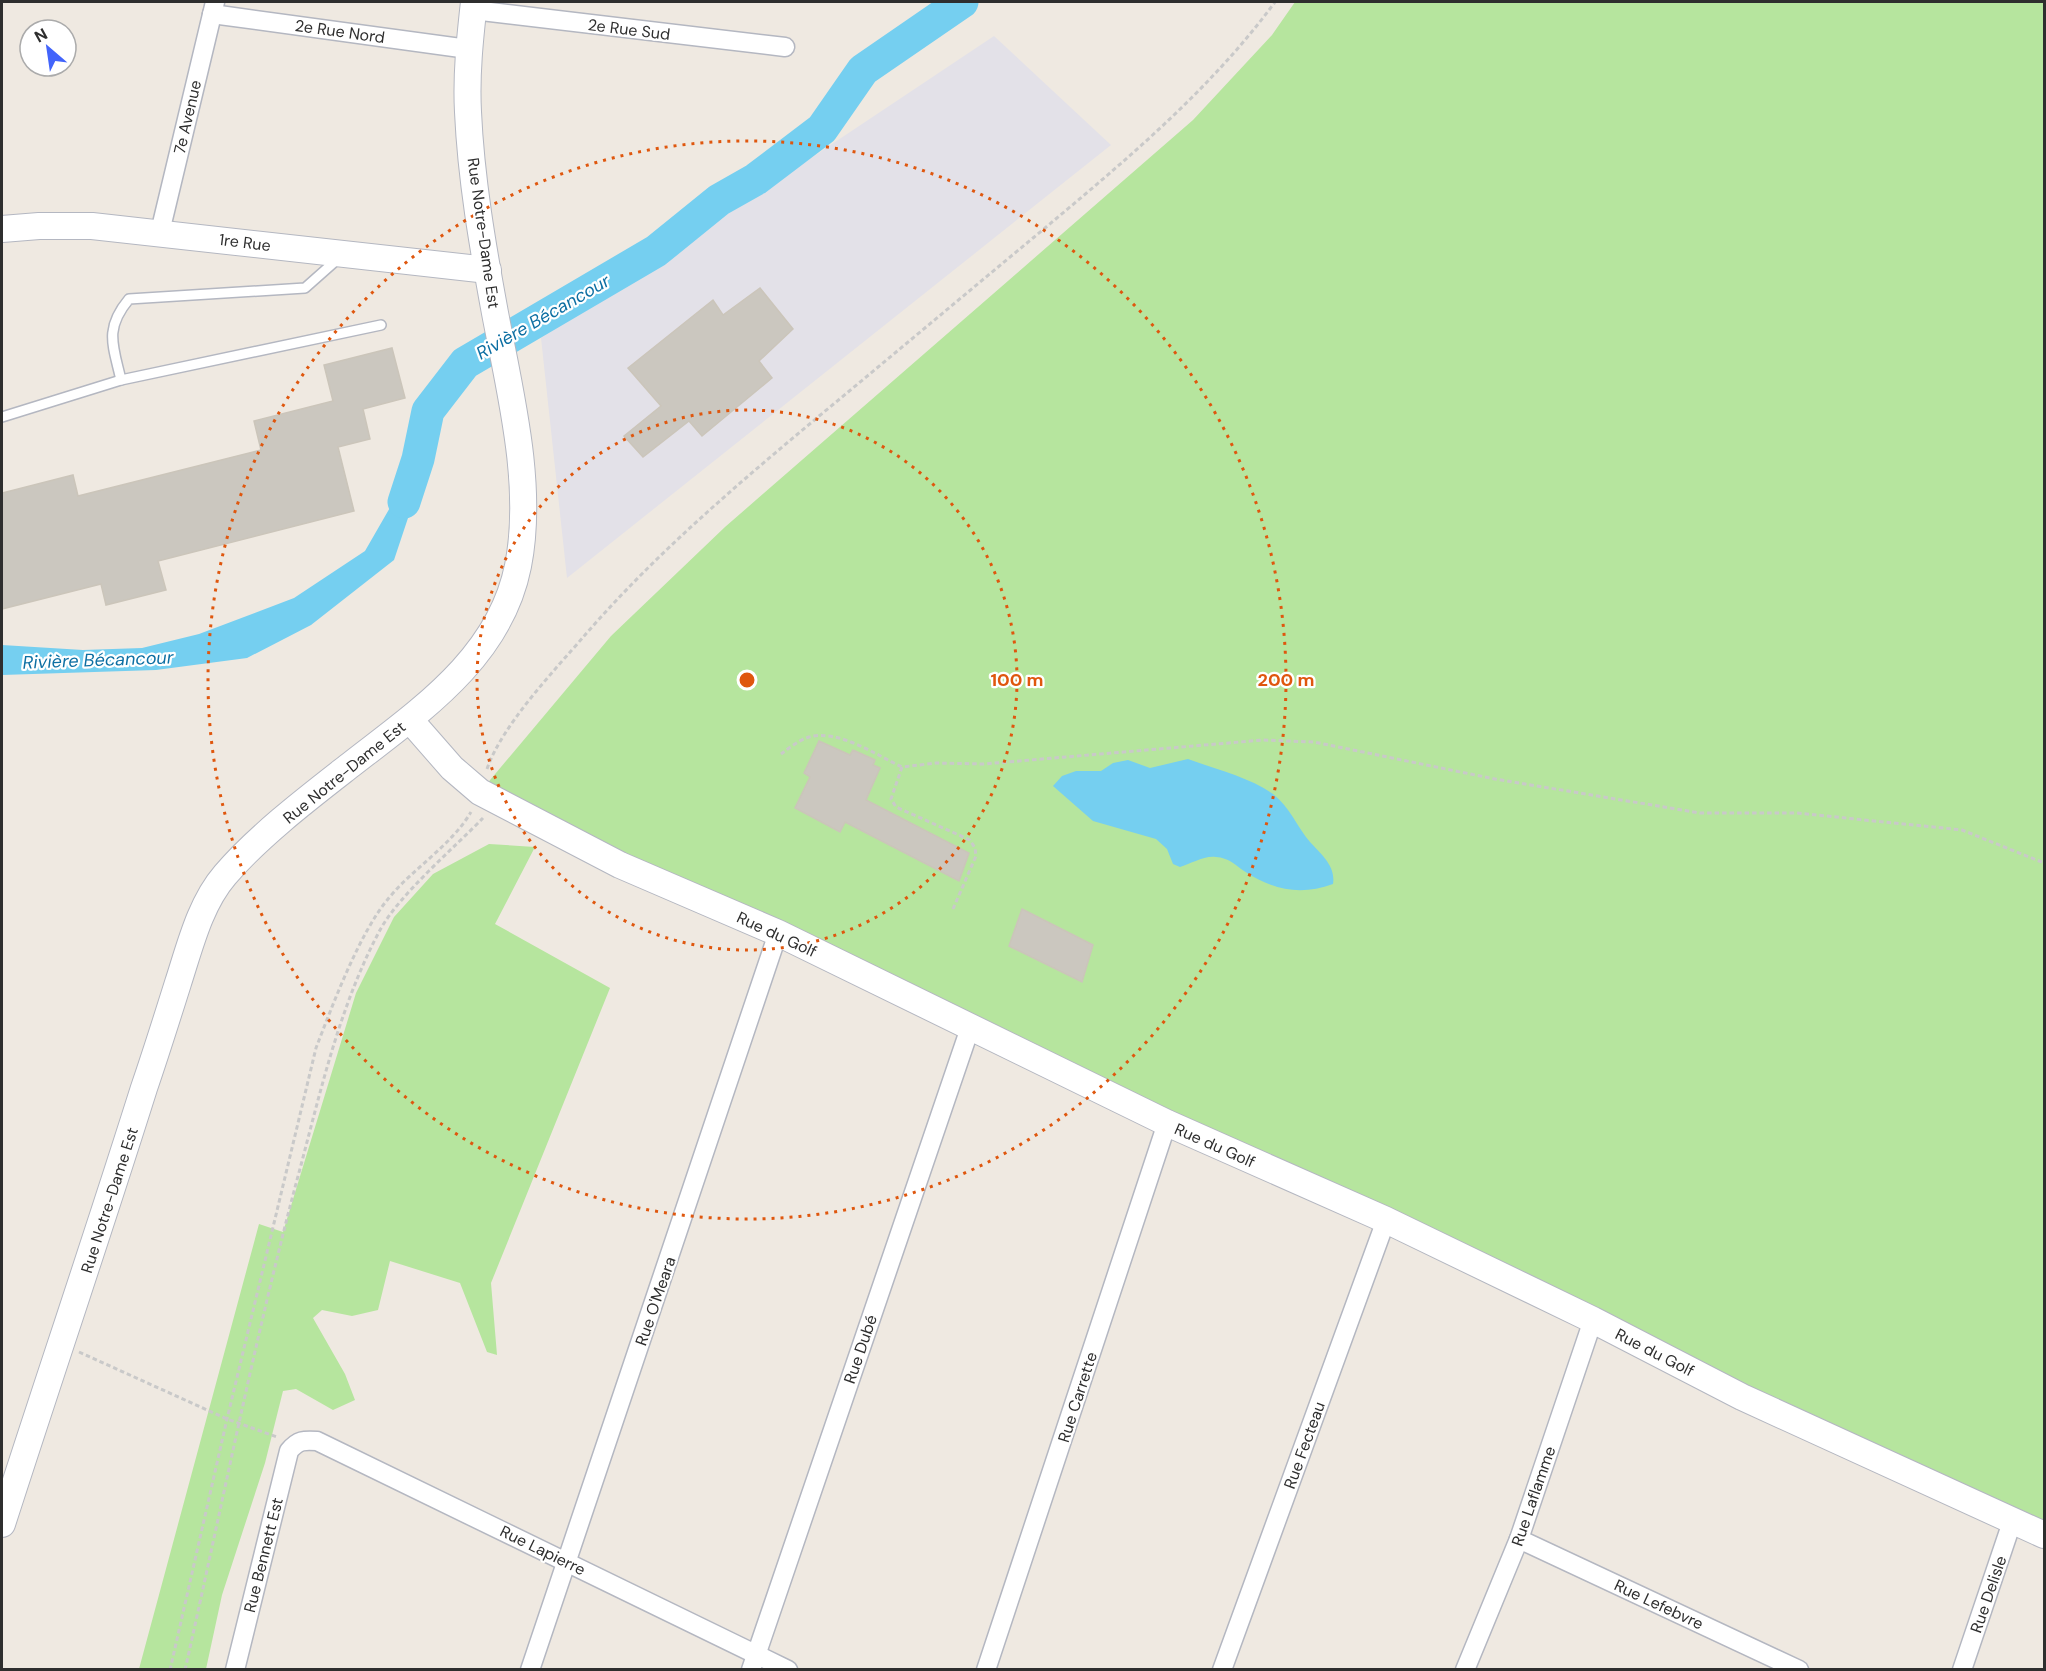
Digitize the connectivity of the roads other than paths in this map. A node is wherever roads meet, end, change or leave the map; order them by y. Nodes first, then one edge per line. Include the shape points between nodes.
1 (473, 6) edge
2 (213, 8) edge
3 (785, 47) dead end
4 (468, 49) junction
5 (2, 230) edge
6 (160, 232) junction
7 (343, 253) junction
8 (488, 270) junction
9 (381, 325) dead end
10 (121, 380) junction
11 (2, 417) edge
12 (410, 720) junction
13 (778, 933) junction
14 (970, 1028) junction
15 (1167, 1124) junction
16 (1386, 1220) junction
17 (1593, 1320) junction
18 (296, 1443) joint
19 (6, 1497) edge
20 (2013, 1519) junction
21 (2, 1524) edge
22 (2044, 1535) edge
23 (1519, 1539) junction
24 (567, 1561) junction
25 (754, 1662) edge
26 (235, 1670) edge
27 (530, 1670) edge
28 (788, 1670) edge
29 (986, 1670) edge
30 (1222, 1670) edge
31 (1465, 1670) edge
32 (1799, 1670) edge
33 (1962, 1670) edge

1 - 3 street, 2e Rue Sud
1 - 4 street, Rue Notre-Dame Est
2 - 4 street, 2e Rue Nord
2 - 6 street, 7e Avenue
4 - 8 street, Rue Notre-Dame Est via 468,111
5 - 6 street, 1re Rue via 92,226
6 - 7 street, 1re Rue
7 - 8 street, 1re Rue
7 - 10 lane via 305,288 129,299 116,314 110,335
8 - 12 street, Rue Notre-Dame Est via 508,373 522,483 518,568 505,606 475,657
9 - 10 lane
10 - 11 lane
12 - 13 street, Rue du Golf via 452,768 489,797 620,866
12 - 19 street, Rue Notre-Dame Est via 351,764 255,846 225,875 207,901 63,1345
13 - 14 street, Rue du Golf
13 - 24 street, Rue O'Meara
14 - 15 street, Rue du Golf
14 - 25 street, Rue Dubé
15 - 16 street, Rue du Golf
15 - 29 street, Rue Carrette
16 - 17 street, Rue du Golf
16 - 30 street, Rue Fecteau
17 - 20 street, Rue du Golf via 1742,1397
17 - 23 street, Rue Laflamme
18 - 24 street, Rue Lapierre via 317,1442
18 - 26 street, Rue Bennett Est via 289,1450
19 - 21 street, Rue Notre-Dame Est
20 - 22 street, Rue du Golf
20 - 33 street, Rue Delisle
23 - 31 street, Rue Laflamme
23 - 32 street, Rue Lefebvre
24 - 25 street, Rue Lapierre
24 - 27 street, Rue O'Meara
25 - 28 street, Rue Lapierre

